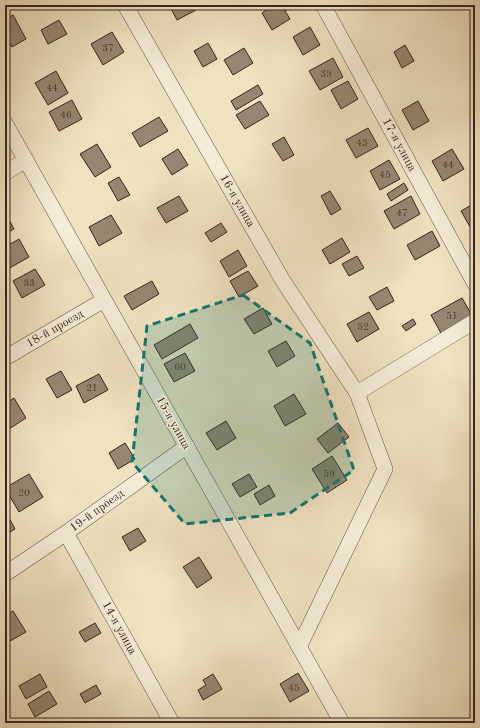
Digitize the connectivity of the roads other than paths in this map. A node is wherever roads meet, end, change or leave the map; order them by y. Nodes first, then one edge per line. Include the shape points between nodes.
1 (125, 5) edge
2 (323, 5) edge
3 (5, 122) edge
4 (26, 160) junction
5 (5, 173) edge
6 (475, 284) edge
7 (104, 300) junction
8 (475, 321) edge
9 (5, 358) edge
10 (357, 393) junction
11 (187, 446) junction
12 (66, 533) junction
13 (5, 574) edge
14 (299, 648) junction
15 (172, 723) edge
16 (342, 723) edge

1 - 10 street, 16-я улица via 283,282
2 - 6 street, 17-я улица
3 - 4 street, 15-я улица
4 - 5 street
4 - 7 street, 15-я улица
7 - 9 street, 18-й проезд
7 - 11 street, 15-я улица
8 - 10 street
10 - 14 street, 16-я улица via 385,469
11 - 12 street, 19-й проезд
11 - 14 street, 15-я улица
12 - 13 street, 19-й проезд
12 - 15 street, 14-я улица
14 - 16 street, 15-я улица

